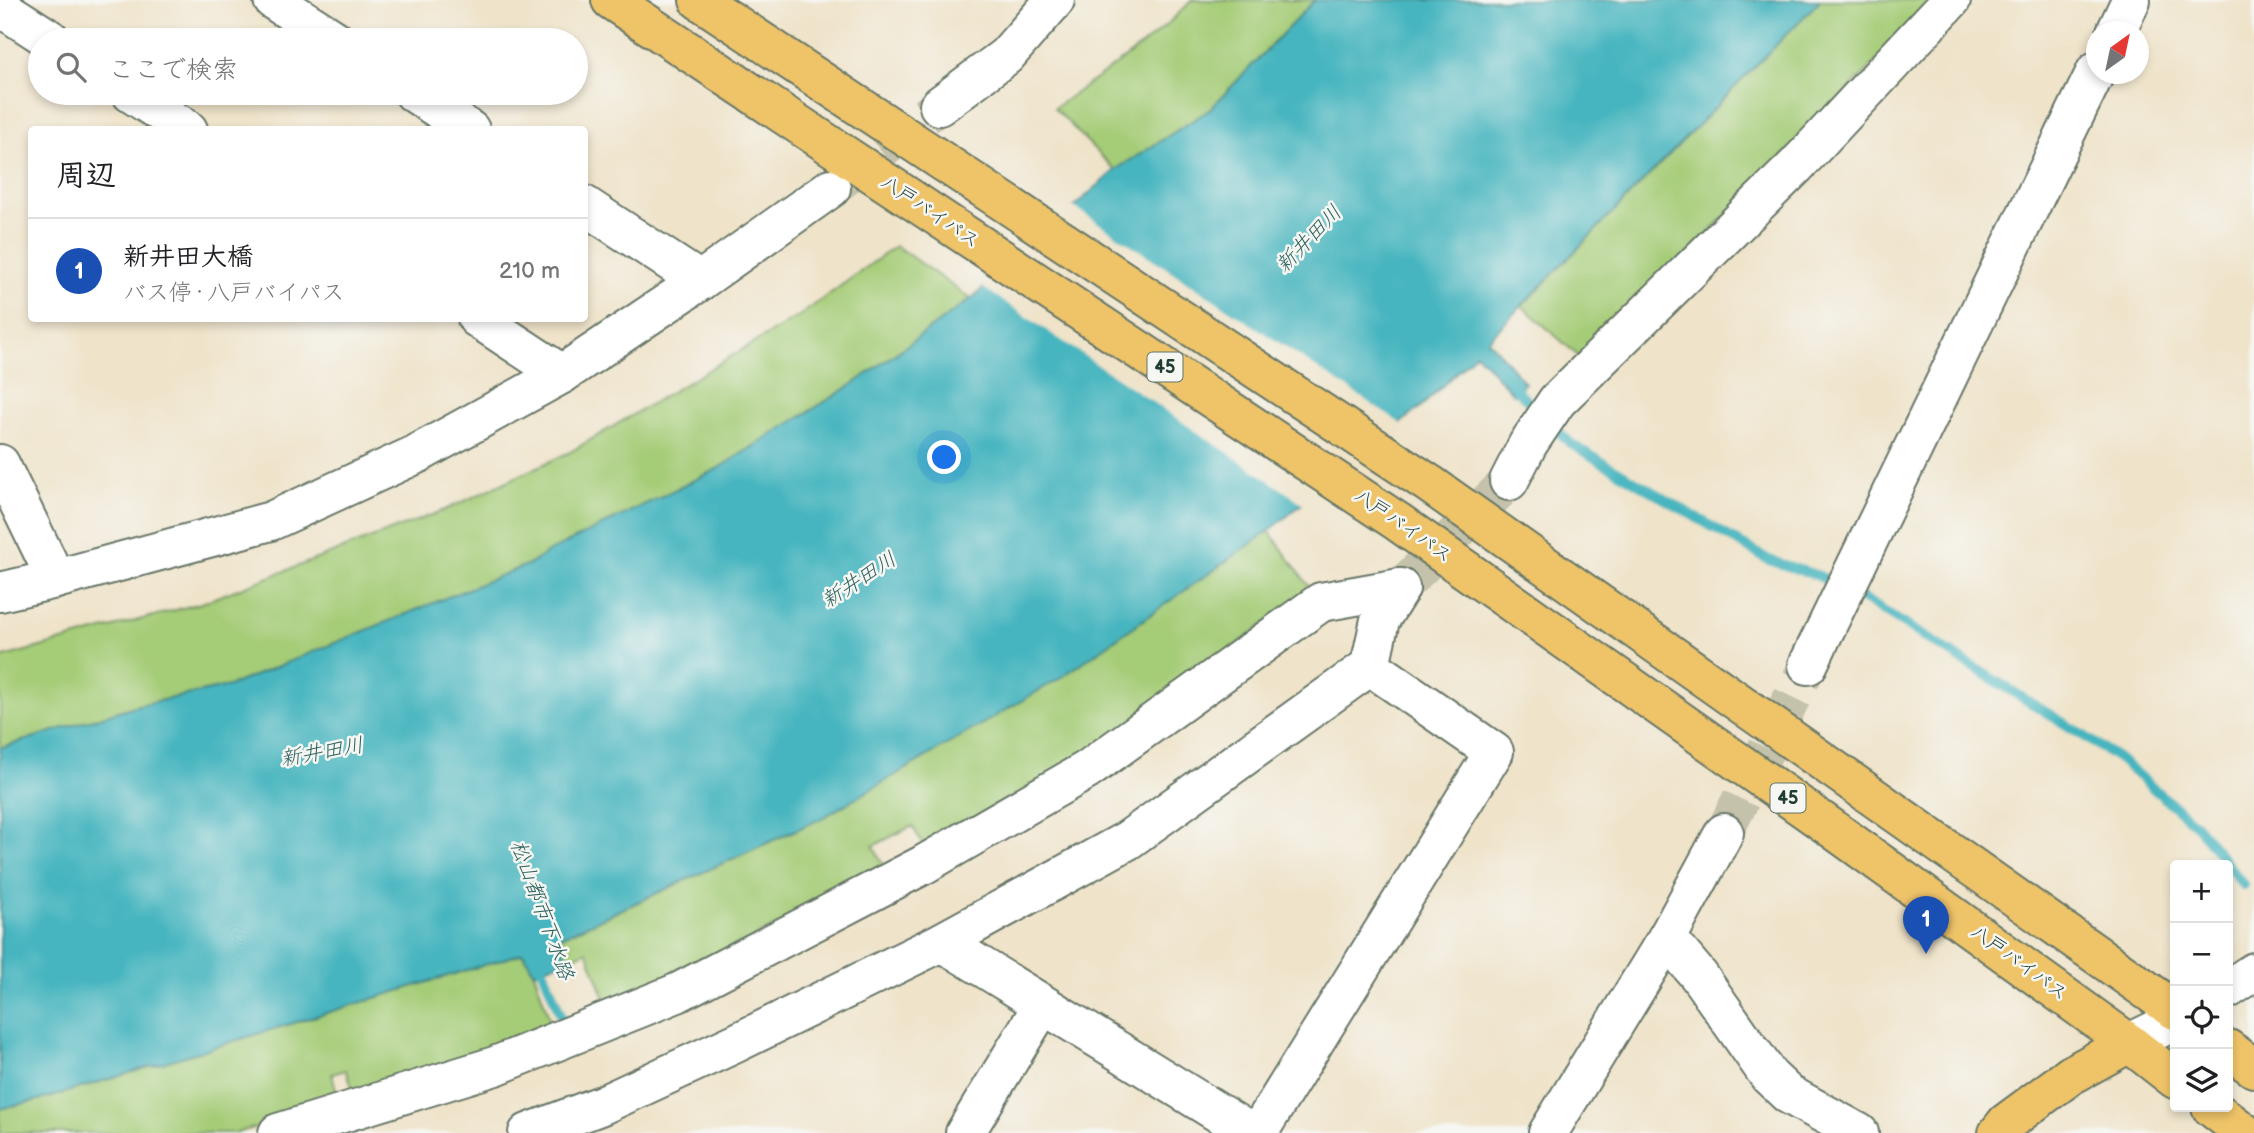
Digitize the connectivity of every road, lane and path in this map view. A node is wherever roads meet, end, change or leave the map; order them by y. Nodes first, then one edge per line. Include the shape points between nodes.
1 (273, 0) edge
2 (611, 0) edge
3 (699, 0) edge
4 (1951, 0) edge
5 (2131, 0) edge
6 (1045, 3) edge
7 (0, 7) edge
8 (2121, 21) edge
9 (32, 28) edge
10 (316, 28) edge
11 (2090, 84) edge
12 (149, 105) edge
13 (432, 105) edge
14 (939, 106) tunnel mouth
15 (182, 126) edge
16 (464, 126) edge
17 (831, 188) tunnel mouth
18 (588, 208) edge
19 (700, 281) junction
20 (483, 322) edge
21 (562, 374) junction
22 (0, 464) edge
23 (1509, 481) tunnel mouth
24 (57, 579) junction
25 (0, 592) edge
26 (1808, 665) tunnel mouth
27 (1370, 666) junction
28 (1724, 833) tunnel mouth
29 (1667, 938) junction
30 (942, 942) junction
31 (2254, 972) edge
32 (2233, 986) edge
33 (1042, 1006) junction
34 (2170, 1006) edge
35 (2170, 1023) edge
36 (2129, 1043) junction
37 (2233, 1053) edge
38 (2254, 1068) edge
39 (2170, 1075) edge
40 (2218, 1112) edge
41 (278, 1133) edge
42 (527, 1133) edge
43 (964, 1133) edge
44 (1251, 1133) edge
45 (1258, 1133) edge
46 (1548, 1133) edge
47 (1859, 1133) edge
48 (1998, 1133) edge
49 (2245, 1133) edge

1 - 10 street
2 - 36 main road, 八戸バイパス / 45 via 1398,522
3 - 34 main road, 45 via 1431,485
4 - 23 street via 1796,166 1557,401
5 - 8 street
6 - 14 street via 1006,56
7 - 9 street
11 - 26 street
12 - 15 street
13 - 16 street
17 - 19 street
18 - 19 street
19 - 21 street
20 - 21 street
21 - 24 street via 417,454 271,521
22 - 24 street
24 - 25 street
27 - 30 street via 1128,840
27 - 41 street via 1380,620 1401,588 1321,602 1087,770 923,865 677,993 495,1066
27 - 45 street via 1494,752
28 - 29 street
29 - 46 street
29 - 47 street via 1769,1076 1788,1094
30 - 33 street
30 - 42 street via 602,1105
31 - 32 street
33 - 43 street
33 - 44 street
35 - 36 street
36 - 39 main road, 八戸バイパス / 45
36 - 48 main road via 2071,1075
37 - 38 main road
40 - 49 main road

